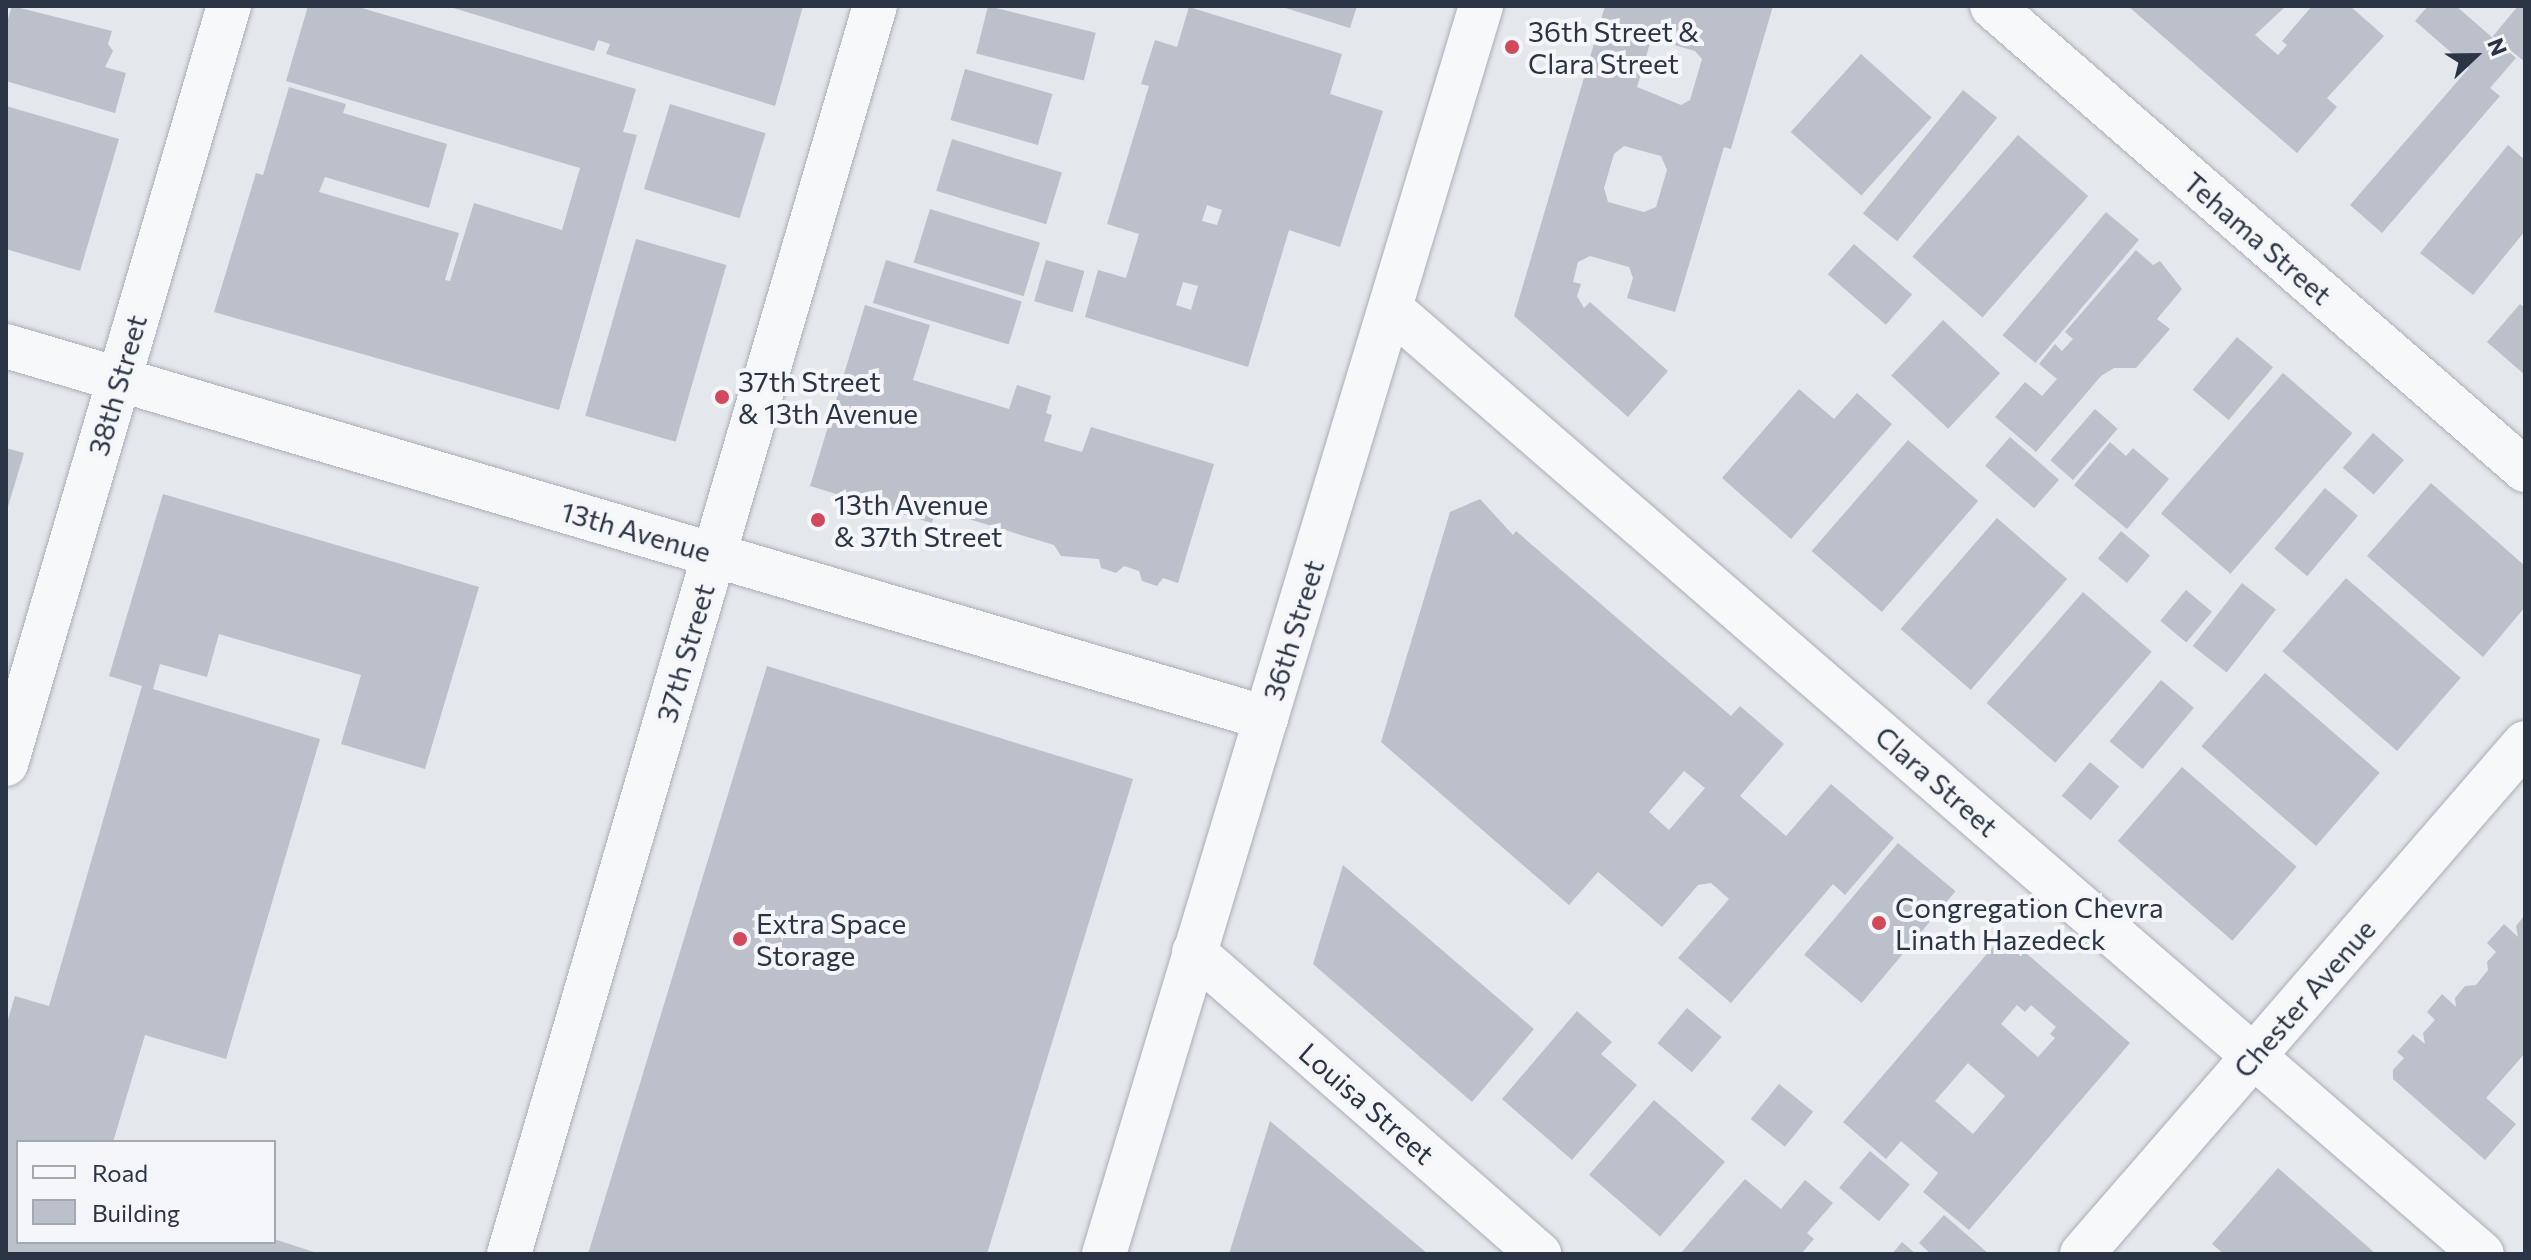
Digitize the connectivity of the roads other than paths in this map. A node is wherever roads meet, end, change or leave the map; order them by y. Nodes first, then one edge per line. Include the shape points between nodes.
1 (229, 6) edge
2 (875, 6) edge
3 (1481, 6) edge
4 (1992, 6) edge
5 (1391, 309) junction
6 (6, 346) edge
7 (118, 379) junction
8 (2525, 470) edge
9 (714, 554) junction
10 (1266, 718) junction
11 (2525, 743) edge
12 (6, 764) edge
13 (1194, 952) junction
14 (2254, 1056) junction
15 (509, 1254) edge
16 (1104, 1254) edge
17 (1539, 1254) edge
18 (2082, 1254) edge
19 (2482, 1254) edge

1 - 7 street, 38th Street
2 - 9 street, 37th Street
3 - 5 street, 36th Street
4 - 8 street, Tehama Street
5 - 10 street, 36th Street
5 - 14 street, Clara Street
6 - 7 street, 13th Avenue
7 - 9 street, 13th Avenue
7 - 12 street, 38th Street
9 - 10 street, 13th Avenue
9 - 15 street, 37th Street
10 - 13 street, 36th Street
11 - 14 street, Chester Avenue
13 - 16 street, 36th Street
13 - 17 street, Louisa Street
14 - 18 street, Chester Avenue
14 - 19 street, Clara Street

